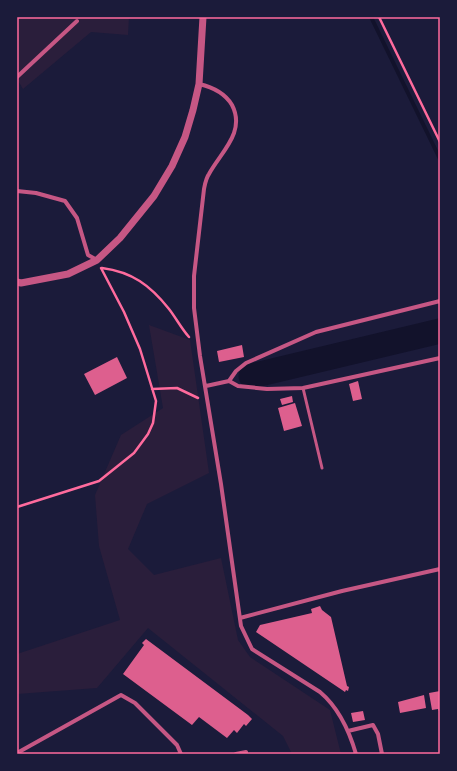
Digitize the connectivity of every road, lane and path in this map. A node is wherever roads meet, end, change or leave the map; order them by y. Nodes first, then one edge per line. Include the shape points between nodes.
1 (203, 17) edge
2 (379, 17) edge
3 (77, 21) dead end
4 (17, 77) edge
5 (199, 84) junction
6 (440, 142) edge
7 (17, 191) edge
8 (96, 260) junction
9 (101, 268) junction
10 (17, 282) edge
11 (440, 301) edge
12 (199, 347) junction
13 (440, 358) edge
14 (229, 381) junction
15 (206, 386) junction
16 (303, 388) junction
17 (152, 389) junction
18 (208, 403) junction
19 (322, 468) dead end
20 (17, 507) edge
21 (440, 569) edge
22 (240, 618) junction
23 (348, 731) junction
24 (246, 752) dead end
25 (17, 753) edge
26 (181, 754) edge
27 (236, 754) edge
28 (356, 754) edge
29 (382, 754) edge

1 - 5 street
2 - 6 path
3 - 4 street
5 - 8 street via 185,137 172,166 154,196 120,238
5 - 12 street via 212,87 223,95 230,102 237,119 236,128 208,176 204,189 194,276 194,308
7 - 8 street via 65,201 77,218 88,255
8 - 9 path
8 - 10 street via 68,274
9 - 12 path via 117,270 137,278 169,309
9 - 17 path via 140,349
11 - 14 street via 316,332 246,363
12 - 15 street
13 - 16 street
14 - 15 street
14 - 16 street via 245,387
15 - 18 street
16 - 19 lane
17 - 18 path via 177,388
17 - 20 path via 156,401 153,423 134,453 99,480
18 - 22 street
21 - 22 street
22 - 23 street via 252,649 330,700
23 - 28 street
23 - 29 street via 374,725
24 - 27 street
25 - 26 street via 121,695 135,703 177,745

